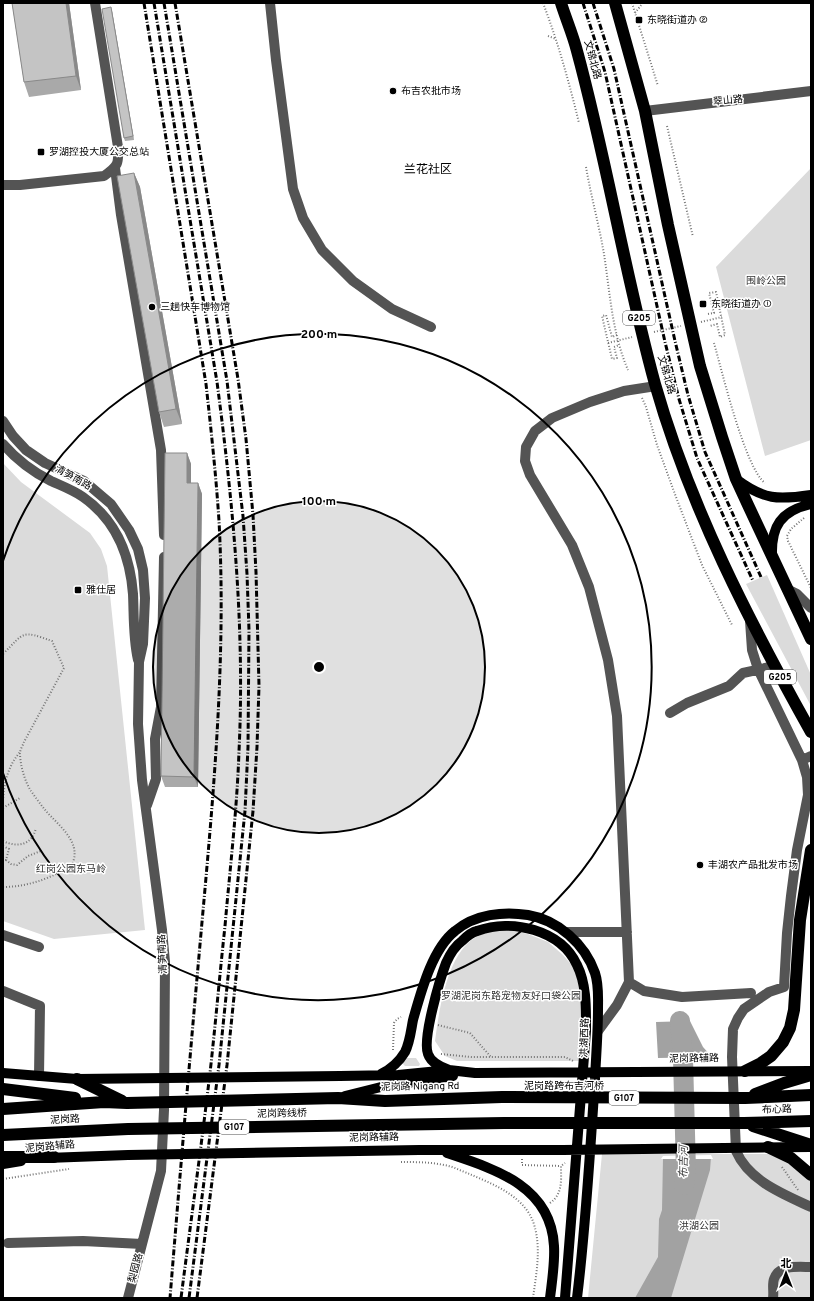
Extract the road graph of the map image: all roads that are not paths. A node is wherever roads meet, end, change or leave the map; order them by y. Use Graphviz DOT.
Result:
graph roads {
  1 [pos="95,3"];
  2 [pos="270,3"];
  3 [pos="561,3"];
  4 [pos="615,3"];
  5 [pos="811,91"];
  6 [pos="645,111"];
  7 [pos="115,168"];
  8 [pos="3,185"];
  9 [pos="431,327"];
  10 [pos="656,386"];
  11 [pos="3,421"];
  12 [pos="3,444"];
  13 [pos="736,479"];
  14 [pos="811,495"];
  15 [pos="811,504"];
  16 [pos="772,558"];
  17 [pos="787,589"];
  18 [pos="811,608"];
  19 [pos="750,621"];
  20 [pos="811,639"];
  21 [pos="139,662"];
  22 [pos="774,666"];
  23 [pos="758,669"];
  24 [pos="670,713"];
  25 [pos="811,732"];
  26 [pos="806,758"];
  27 [pos="146,807"];
  28 [pos="811,850"];
  29 [pos="566,932"];
  30 [pos="627,932"];
  31 [pos="3,935"];
  32 [pos="39,947"];
  33 [pos="629,982"];
  34 [pos="3,991"];
  35 [pos="751,993"];
  36 [pos="598,1031"];
  37 [pos="449,1070"];
  38 [pos="745,1071"];
  39 [pos="811,1071"];
  40 [pos="3,1073"];
  41 [pos="475,1073"];
  42 [pos="378,1075"];
  43 [pos="811,1075"];
  44 [pos="39,1076"];
  45 [pos="77,1079"];
  46 [pos="3,1089"];
  47 [pos="811,1095"];
  48 [pos="338,1098"];
  49 [pos="502,1098"];
  50 [pos="745,1098"];
  51 [pos="104,1102"];
  52 [pos="127,1103"];
  53 [pos="3,1109"];
  54 [pos="811,1121"];
  55 [pos="744,1123"];
  56 [pos="128,1129"];
  57 [pos="3,1135"];
  58 [pos="811,1146"];
  59 [pos="768,1147"];
  60 [pos="419,1150"];
  61 [pos="3,1157"];
  62 [pos="54,1157"];
  63 [pos="3,1164"];
  64 [pos="811,1175"];
  65 [pos="811,1207"];
  66 [pos="8,1243"];
  67 [pos="142,1244"];
  68 [pos="811,1267"];
  69 [pos="128,1298"];
  70 [pos="134,1298"];
  71 [pos="550,1298"];
  72 [pos="565,1298"];
  73 [pos="578,1298"];
  74 [pos="773,1298"];
  1 -- 7 [label="street"];
  2 -- 9 [label="street"];
  3 -- 10 [label="highway, 文锦北路 / G205"];
  4 -- 6 [label="highway"];
  5 -- 6 [label="street, 翠山路"];
  6 -- 13 [label="highway"];
  7 -- 8 [label="street"];
  7 -- 27 [label="street"];
  10 -- 19 [label="highway, 文锦北路 / G205"];
  10 -- 30 [label="street"];
  11 -- 21 [label="street, 清笋南路"];
  12 -- 21 [label="street, 清笋南路"];
  13 -- 14 [label="main road"];
  13 -- 16 [label="highway"];
  15 -- 16 [label="main road"];
  16 -- 17 [label="highway"];
  17 -- 18 [label="street"];
  17 -- 20 [label="highway"];
  19 -- 22 [label="highway, 文锦北路 / G205"];
  19 -- 23 [label="street"];
  21 -- 27 [label="street, 清笋南路"];
  22 -- 23 [label="street"];
  22 -- 25 [label="highway, 文锦北路 / G205"];
  23 -- 24 [label="street"];
  23 -- 26 [label="street"];
  26 -- 65 [label="street"];
  27 -- 67 [label="street, 清笋南路"];
  28 -- 38 [label="highway"];
  29 -- 30 [label="street"];
  29 -- 36 [label="main road, 洪湖西路"];
  29 -- 42 [label="main road, 洪湖西路"];
  30 -- 33 [label="street"];
  31 -- 32 [label="street"];
  33 -- 35 [label="street"];
  33 -- 36 [label="street"];
  34 -- 44 [label="street"];
  36 -- 73 [label="main road, 洪湖西路"];
  37 -- 41 [label="main road, 泥岗路辅路"];
  37 -- 42 [label="main road, 泥岗路辅路"];
  37 -- 72 [label="main road, 洪湖西路"];
  38 -- 39 [label="main road, 泥岗路辅路"];
  38 -- 41 [label="main road, 泥岗路辅路"];
  40 -- 44 [label="main road, 泥岗路辅路"];
  41 -- 48 [label="main road, 泥岗路辅路"];
  42 -- 45 [label="main road, 泥岗路辅路"];
  43 -- 50 [label="highway"];
  44 -- 45 [label="main road, 泥岗路辅路"];
  45 -- 52 [label="highway"];
  46 -- 51 [label="highway"];
  47 -- 50 [label="highway, 布心路 / G107"];
  48 -- 49 [label="highway, 泥岗路 Nigang Rd / G107"];
  48 -- 52 [label="highway, 泥岗跨线桥 / G107"];
  49 -- 50 [label="highway, 泥岗路跨布吉河桥 / G107"];
  51 -- 52 [label="highway, 泥岗路 / G107"];
  51 -- 53 [label="highway, 泥岗路 / G107"];
  54 -- 55 [label="highway, 布心路 / G107"];
  55 -- 56 [label="highway, 泥岗跨线桥 / G107"];
  55 -- 58 [label="highway"];
  56 -- 57 [label="highway, 泥岗路 / G107"];
  58 -- 59 [label="main road, 泥岗路辅路"];
  59 -- 60 [label="main road, 泥岗路辅路"];
  59 -- 64 [label="highway"];
  60 -- 62 [label="main road, 泥岗路辅路"];
  60 -- 71 [label="main road"];
  61 -- 62 [label="highway"];
  62 -- 63 [label="main road, 泥岗路辅路"];
  66 -- 67 [label="street"];
  67 -- 69 [label="street, 梨园路"];
  67 -- 70 [label="street, 梨园路"];
  68 -- 74 [label="street"];
}
